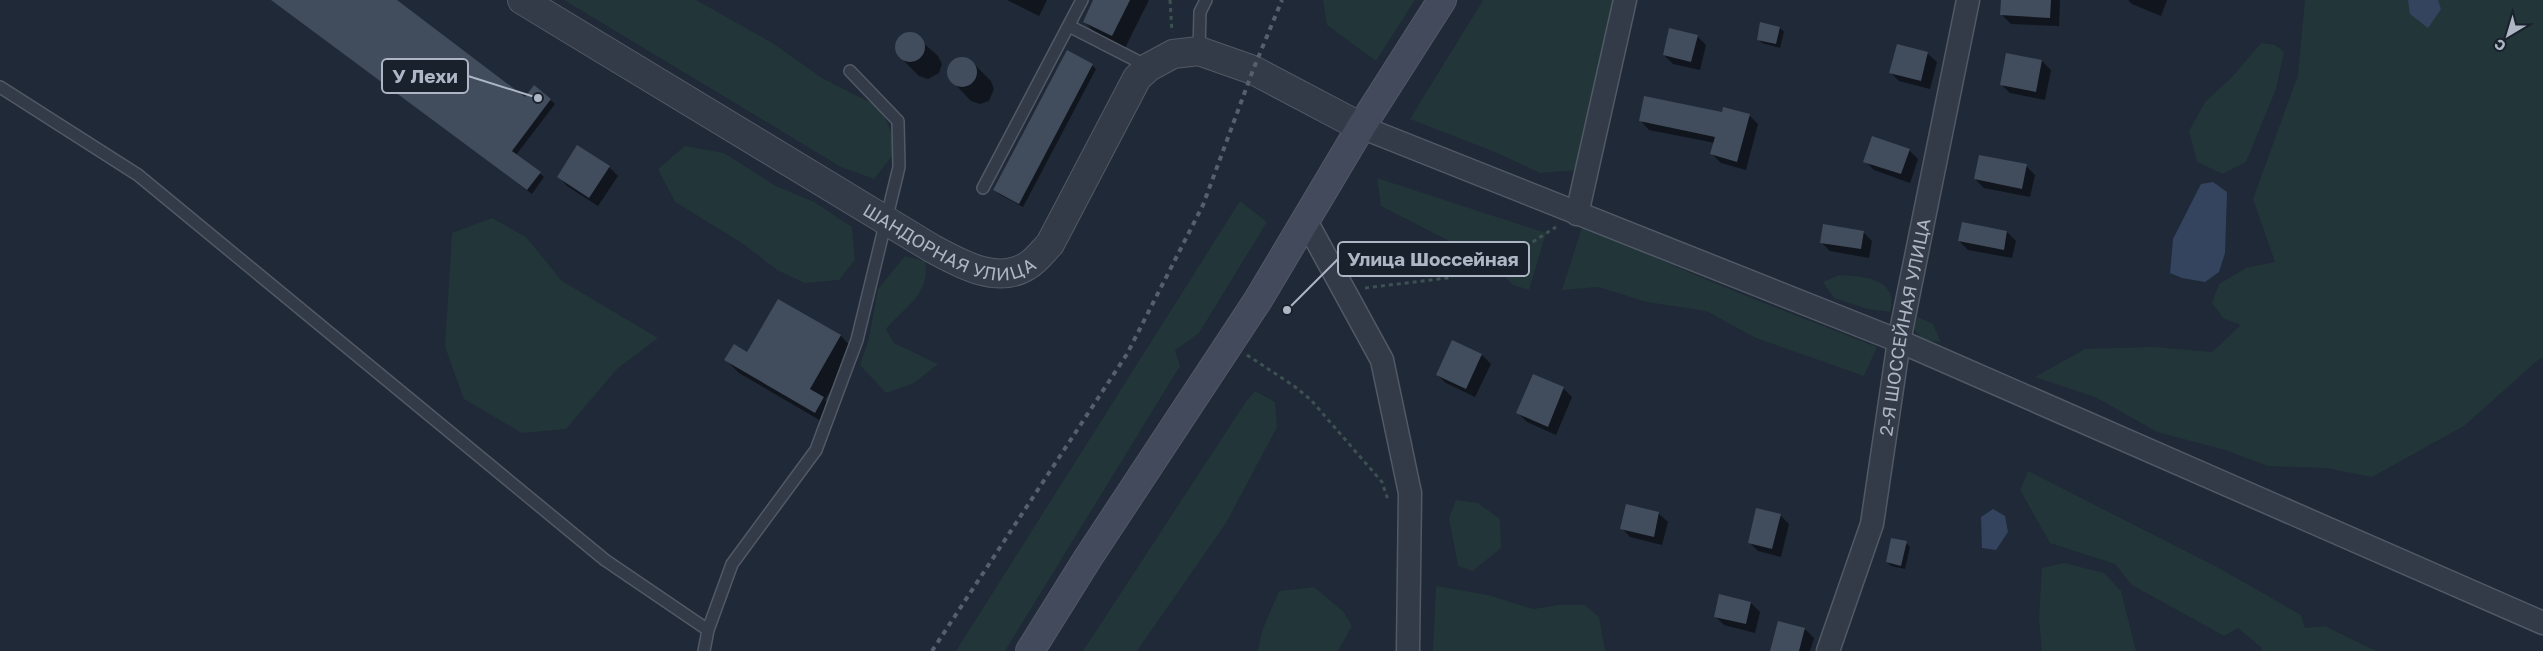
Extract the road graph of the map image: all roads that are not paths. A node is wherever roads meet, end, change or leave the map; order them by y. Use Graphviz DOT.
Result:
graph roads {
  1 [pos="522,0"];
  2 [pos="1082,0"];
  3 [pos="1206,0"];
  4 [pos="1442,0"];
  5 [pos="1626,0"];
  6 [pos="1968,0"];
  7 [pos="1069,26"];
  8 [pos="1186,53"];
  9 [pos="1149,67"];
  10 [pos="850,71"];
  11 [pos="0,87"];
  12 [pos="1361,127"];
  13 [pos="983,188"];
  14 [pos="1577,214"];
  15 [pos="1306,221"];
  16 [pos="885,222"];
  17 [pos="1899,341"];
  18 [pos="2543,623"];
  19 [pos="708,630"];
  20 [pos="704,651"];
  21 [pos="1030,651"];
  22 [pos="1408,651"];
  23 [pos="1828,651"];
  1 -- 16 [label="street, ШАНДОРНАЯ УЛИЦА"];
  2 -- 7 [label="lane"];
  3 -- 8 [label="lane"];
  4 -- 12 [label="main road"];
  5 -- 14 [label="street"];
  6 -- 17 [label="street, 2-Я ШОССЕЙНАЯ УЛИЦА"];
  7 -- 9 [label="lane"];
  7 -- 13 [label="lane"];
  8 -- 9 [label="street, ШАНДОРНАЯ УЛИЦА"];
  8 -- 12 [label="street"];
  9 -- 16 [label="street, ШАНДОРНАЯ УЛИЦА"];
  10 -- 16 [label="lane"];
  11 -- 19 [label="lane"];
  12 -- 14 [label="street"];
  12 -- 15 [label="main road"];
  14 -- 17 [label="street"];
  15 -- 21 [label="main road"];
  15 -- 22 [label="street"];
  16 -- 19 [label="lane"];
  17 -- 18 [label="street"];
  17 -- 23 [label="street, 2-Я ШОССЕЙНАЯ УЛИЦА"];
  19 -- 20 [label="lane"];
}
